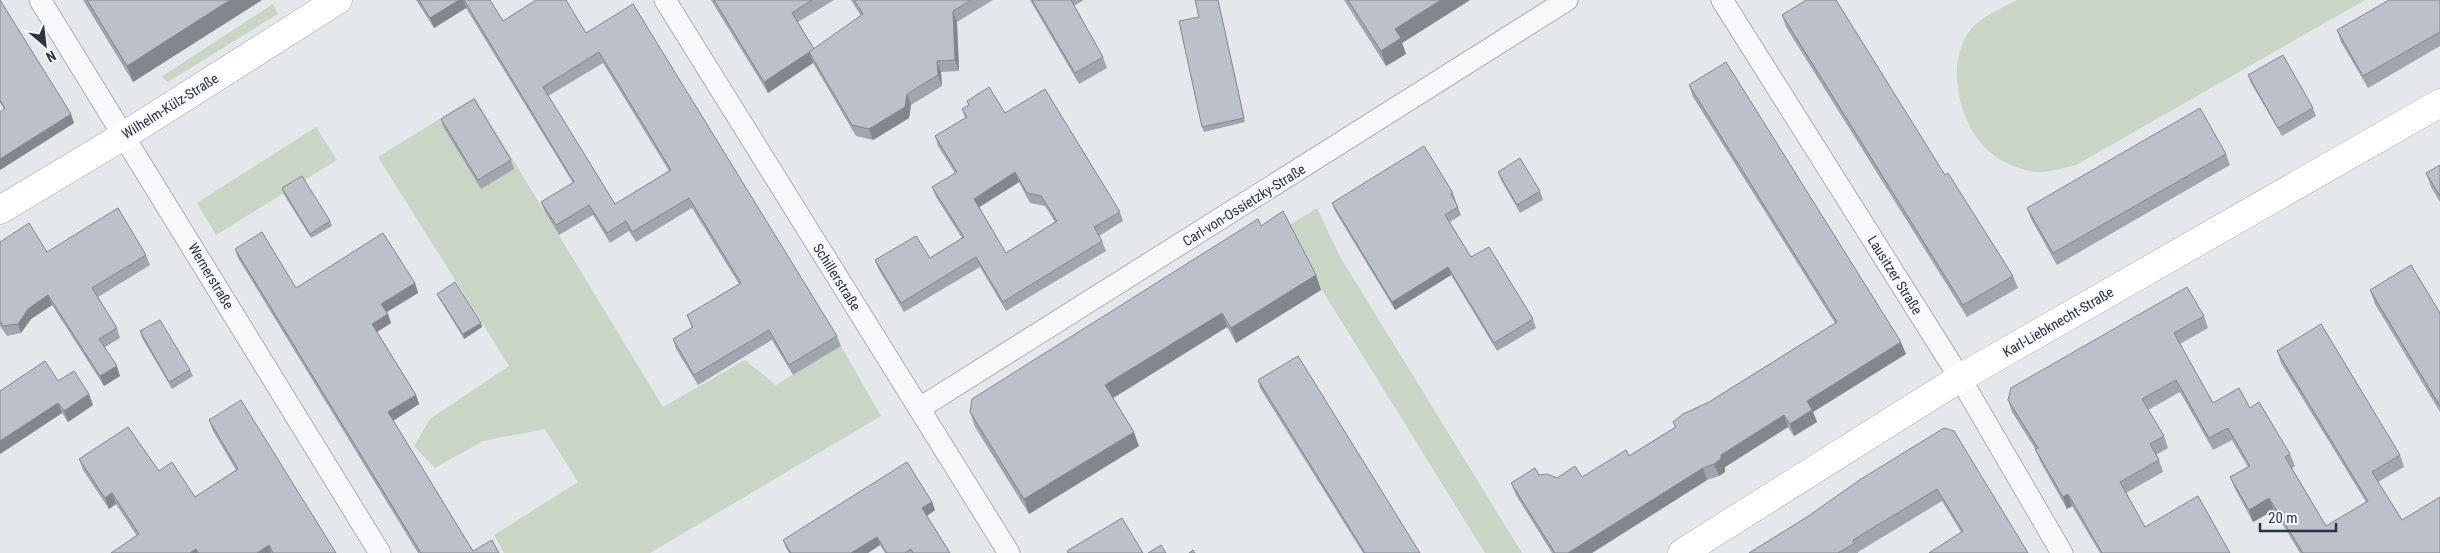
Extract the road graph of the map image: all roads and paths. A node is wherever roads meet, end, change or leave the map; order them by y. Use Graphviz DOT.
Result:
graph roads {
  1 [pos="40,0"];
  2 [pos="338,0"];
  3 [pos="665,0"];
  4 [pos="1567,0"];
  5 [pos="1722,0"];
  6 [pos="2440,102"];
  7 [pos="125,135"];
  8 [pos="0,210"];
  9 [pos="1960,378"];
  10 [pos="920,408"];
  11 [pos="380,553"];
  12 [pos="1009,553"];
  13 [pos="1682,553"];
  14 [pos="2062,553"];
  1 -- 7 [label="street, Wernerstraße"];
  2 -- 7 [label="main road, Wilhelm-Külz-Straße"];
  3 -- 10 [label="street, Schillerstraße"];
  4 -- 10 [label="street, Carl-von-Ossietzky-Straße"];
  5 -- 9 [label="street, Lausitzer Straße"];
  6 -- 9 [label="main road, Karl-Liebknecht-Straße"];
  7 -- 8 [label="main road, Wilhelm-Külz-Straße"];
  7 -- 11 [label="street, Wernerstraße"];
  9 -- 13 [label="main road, Karl-Liebknecht-Straße"];
  9 -- 14 [label="street, Lausitzer Straße"];
  10 -- 12 [label="street, Schillerstraße"];
}
